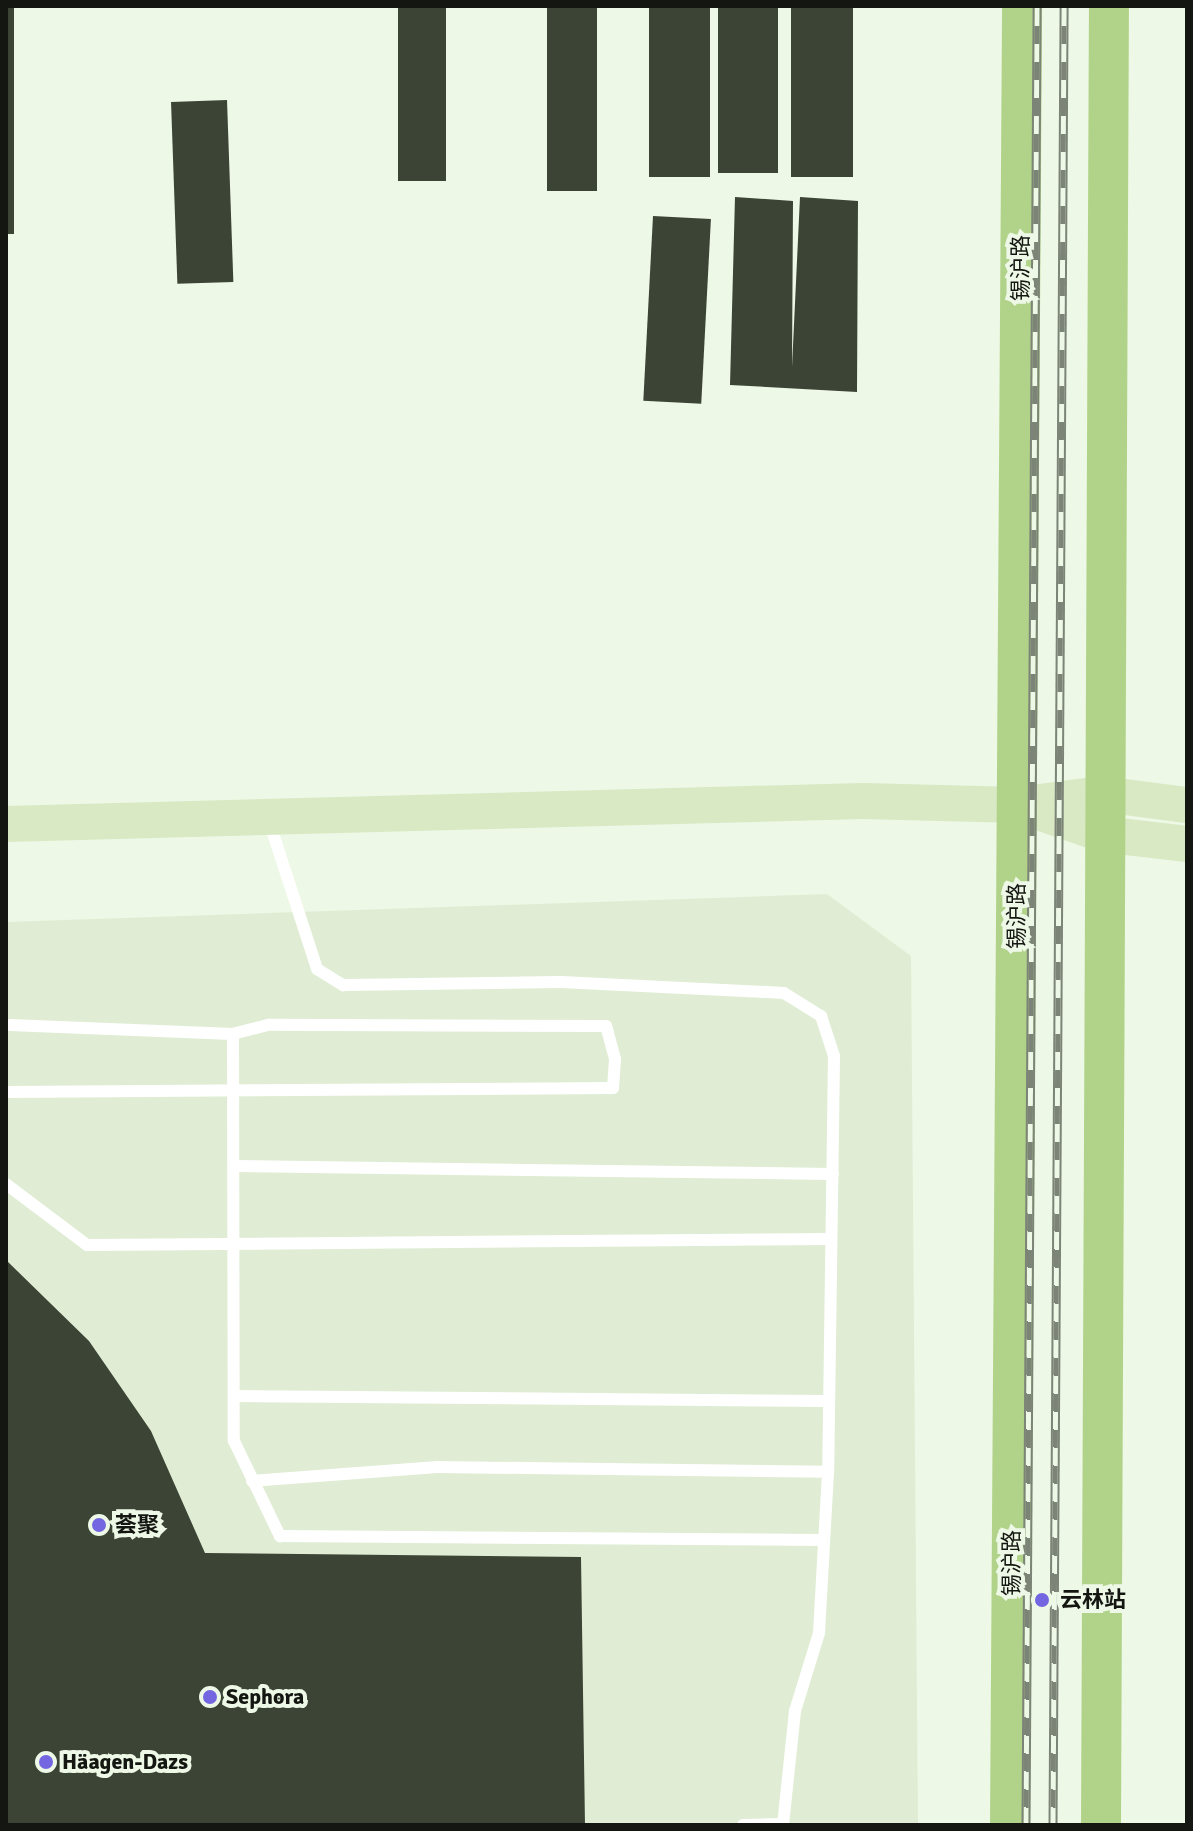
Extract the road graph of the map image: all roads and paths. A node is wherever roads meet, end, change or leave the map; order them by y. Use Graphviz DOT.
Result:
graph roads {
  1 [pos="1022,6"];
  2 [pos="1109,6"];
  3 [pos="1102,794"];
  4 [pos="1018,805"];
  5 [pos="1187,805"];
  6 [pos="269,821"];
  7 [pos="6,824"];
  8 [pos="1101,834"];
  9 [pos="1187,844"];
  10 [pos="10,1025"];
  11 [pos="233,1034"];
  12 [pos="234,1090"];
  13 [pos="6,1092"];
  14 [pos="236,1166"];
  15 [pos="833,1174"];
  16 [pos="6,1184"];
  17 [pos="831,1239"];
  18 [pos="236,1244"];
  19 [pos="235,1396"];
  20 [pos="828,1401"];
  21 [pos="828,1472"];
  22 [pos="252,1481"];
  23 [pos="823,1540"];
  24 [pos="783,1824"];
  25 [pos="743,1825"];
  26 [pos="1010,1825"];
  27 [pos="1101,1825"];
  1 -- 4 [label="main road, 锡沪路"];
  2 -- 3 [label="main road"];
  3 -- 4 [label="street"];
  3 -- 5 [label="street"];
  3 -- 8 [label="main road"];
  4 -- 6 [label="street"];
  4 -- 8 [label="street"];
  4 -- 26 [label="main road, 锡沪路"];
  6 -- 7 [label="street"];
  6 -- 15 [label="lane"];
  8 -- 9 [label="street"];
  8 -- 27 [label="main road"];
  10 -- 11 [label="lane"];
  11 -- 12 [label="lane"];
  11 -- 12 [label="lane"];
  12 -- 13 [label="lane"];
  12 -- 14 [label="lane"];
  14 -- 15 [label="lane"];
  14 -- 18 [label="lane"];
  15 -- 17 [label="lane"];
  16 -- 18 [label="lane"];
  17 -- 18 [label="lane"];
  17 -- 20 [label="lane"];
  18 -- 19 [label="lane"];
  19 -- 20 [label="lane"];
  19 -- 22 [label="lane"];
  20 -- 21 [label="lane"];
  21 -- 22 [label="lane"];
  21 -- 23 [label="lane"];
  22 -- 23 [label="lane"];
  23 -- 24 [label="lane"];
  24 -- 25 [label="lane"];
}
